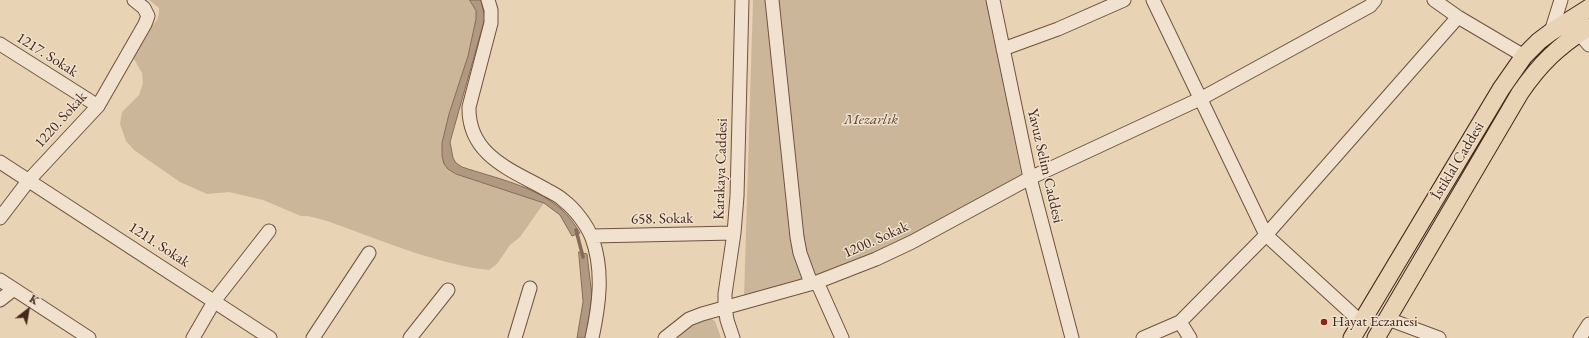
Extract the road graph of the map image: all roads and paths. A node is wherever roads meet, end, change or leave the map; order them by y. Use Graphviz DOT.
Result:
graph roads {
  1 [pos="134,0"];
  2 [pos="488,0"];
  3 [pos="742,0"];
  4 [pos="772,0"];
  5 [pos="994,0"];
  6 [pos="1124,0"];
  7 [pos="1153,0"];
  8 [pos="1375,0"];
  9 [pos="1434,0"];
  10 [pos="1561,0"];
  11 [pos="1589,8"];
  12 [pos="1458,17"];
  13 [pos="1551,32"];
  14 [pos="1586,35"];
  15 [pos="0,44"];
  16 [pos="1003,49"];
  17 [pos="1524,56"];
  18 [pos="1202,98"];
  19 [pos="98,106"];
  20 [pos="0,162"];
  21 [pos="1030,178"];
  22 [pos="29,180"];
  23 [pos="0,218"];
  24 [pos="269,231"];
  25 [pos="734,233"];
  26 [pos="1266,235"];
  27 [pos="592,236"];
  28 [pos="369,253"];
  29 [pos="0,280"];
  30 [pos="814,282"];
  31 [pos="530,288"];
  32 [pos="14,289"];
  33 [pos="448,290"];
  34 [pos="0,300"];
  35 [pos="214,300"];
  36 [pos="725,307"];
  37 [pos="1388,319"];
  38 [pos="1180,322"];
  39 [pos="1361,322"];
  40 [pos="1589,324"];
  41 [pos="89,338"];
  42 [pos="193,338"];
  43 [pos="270,338"];
  44 [pos="313,338"];
  45 [pos="410,338"];
  46 [pos="515,338"];
  47 [pos="592,338"];
  48 [pos="665,338"];
  49 [pos="733,338"];
  50 [pos="842,338"];
  51 [pos="1072,338"];
  52 [pos="1142,338"];
  53 [pos="1190,338"];
  54 [pos="1352,338"];
  55 [pos="1376,338"];
  56 [pos="1439,338"];
  57 [pos="1580,338"];
  1 -- 19 [label="street, 1220. Sokak"];
  2 -- 27 [label="street"];
  3 -- 25 [label="street, Karakaya Caddesi"];
  4 -- 30 [label="street"];
  5 -- 16 [label="street, Yavuz Selim Caddesi"];
  6 -- 16 [label="street"];
  7 -- 18 [label="street"];
  8 -- 18 [label="street, 1200. Sokak"];
  9 -- 12 [label="street"];
  10 -- 13 [label="street"];
  11 -- 13 [label="main road, İstiklal Caddesi"];
  12 -- 17 [label="street"];
  12 -- 26 [label="street"];
  13 -- 17 [label="main road, İstiklal Caddesi"];
  14 -- 37 [label="main road, İstiklal Caddesi"];
  15 -- 19 [label="street, 1217. Sokak"];
  16 -- 21 [label="street, Yavuz Selim Caddesi"];
  17 -- 39 [label="main road, İstiklal Caddesi"];
  18 -- 21 [label="street, 1200. Sokak"];
  18 -- 26 [label="street"];
  19 -- 22 [label="street, 1220. Sokak"];
  20 -- 22 [label="street, 1211. Sokak"];
  21 -- 30 [label="street, 1200. Sokak"];
  21 -- 51 [label="street, Yavuz Selim Caddesi"];
  22 -- 23 [label="street, 1220. Sokak"];
  22 -- 35 [label="street, 1211. Sokak"];
  24 -- 35 [label="street"];
  25 -- 27 [label="street, 658. Sokak"];
  25 -- 36 [label="street, Karakaya Caddesi"];
  26 -- 38 [label="street"];
  26 -- 39 [label="street"];
  27 -- 47 [label="street"];
  28 -- 44 [label="street"];
  29 -- 32 [label="street"];
  30 -- 36 [label="street, 1200. Sokak"];
  30 -- 50 [label="street"];
  31 -- 46 [label="street"];
  32 -- 34 [label="street"];
  32 -- 41 [label="street"];
  33 -- 45 [label="street"];
  35 -- 42 [label="street"];
  35 -- 43 [label="street, 1211. Sokak"];
  36 -- 48 [label="street, 1200. Sokak"];
  36 -- 49 [label="street, Karakaya Caddesi"];
  37 -- 55 [label="main road, İstiklal Caddesi"];
  37 -- 56 [label="street"];
  38 -- 52 [label="street"];
  38 -- 53 [label="street"];
  39 -- 54 [label="main road, İstiklal Caddesi"];
  40 -- 57 [label="street"];
}
